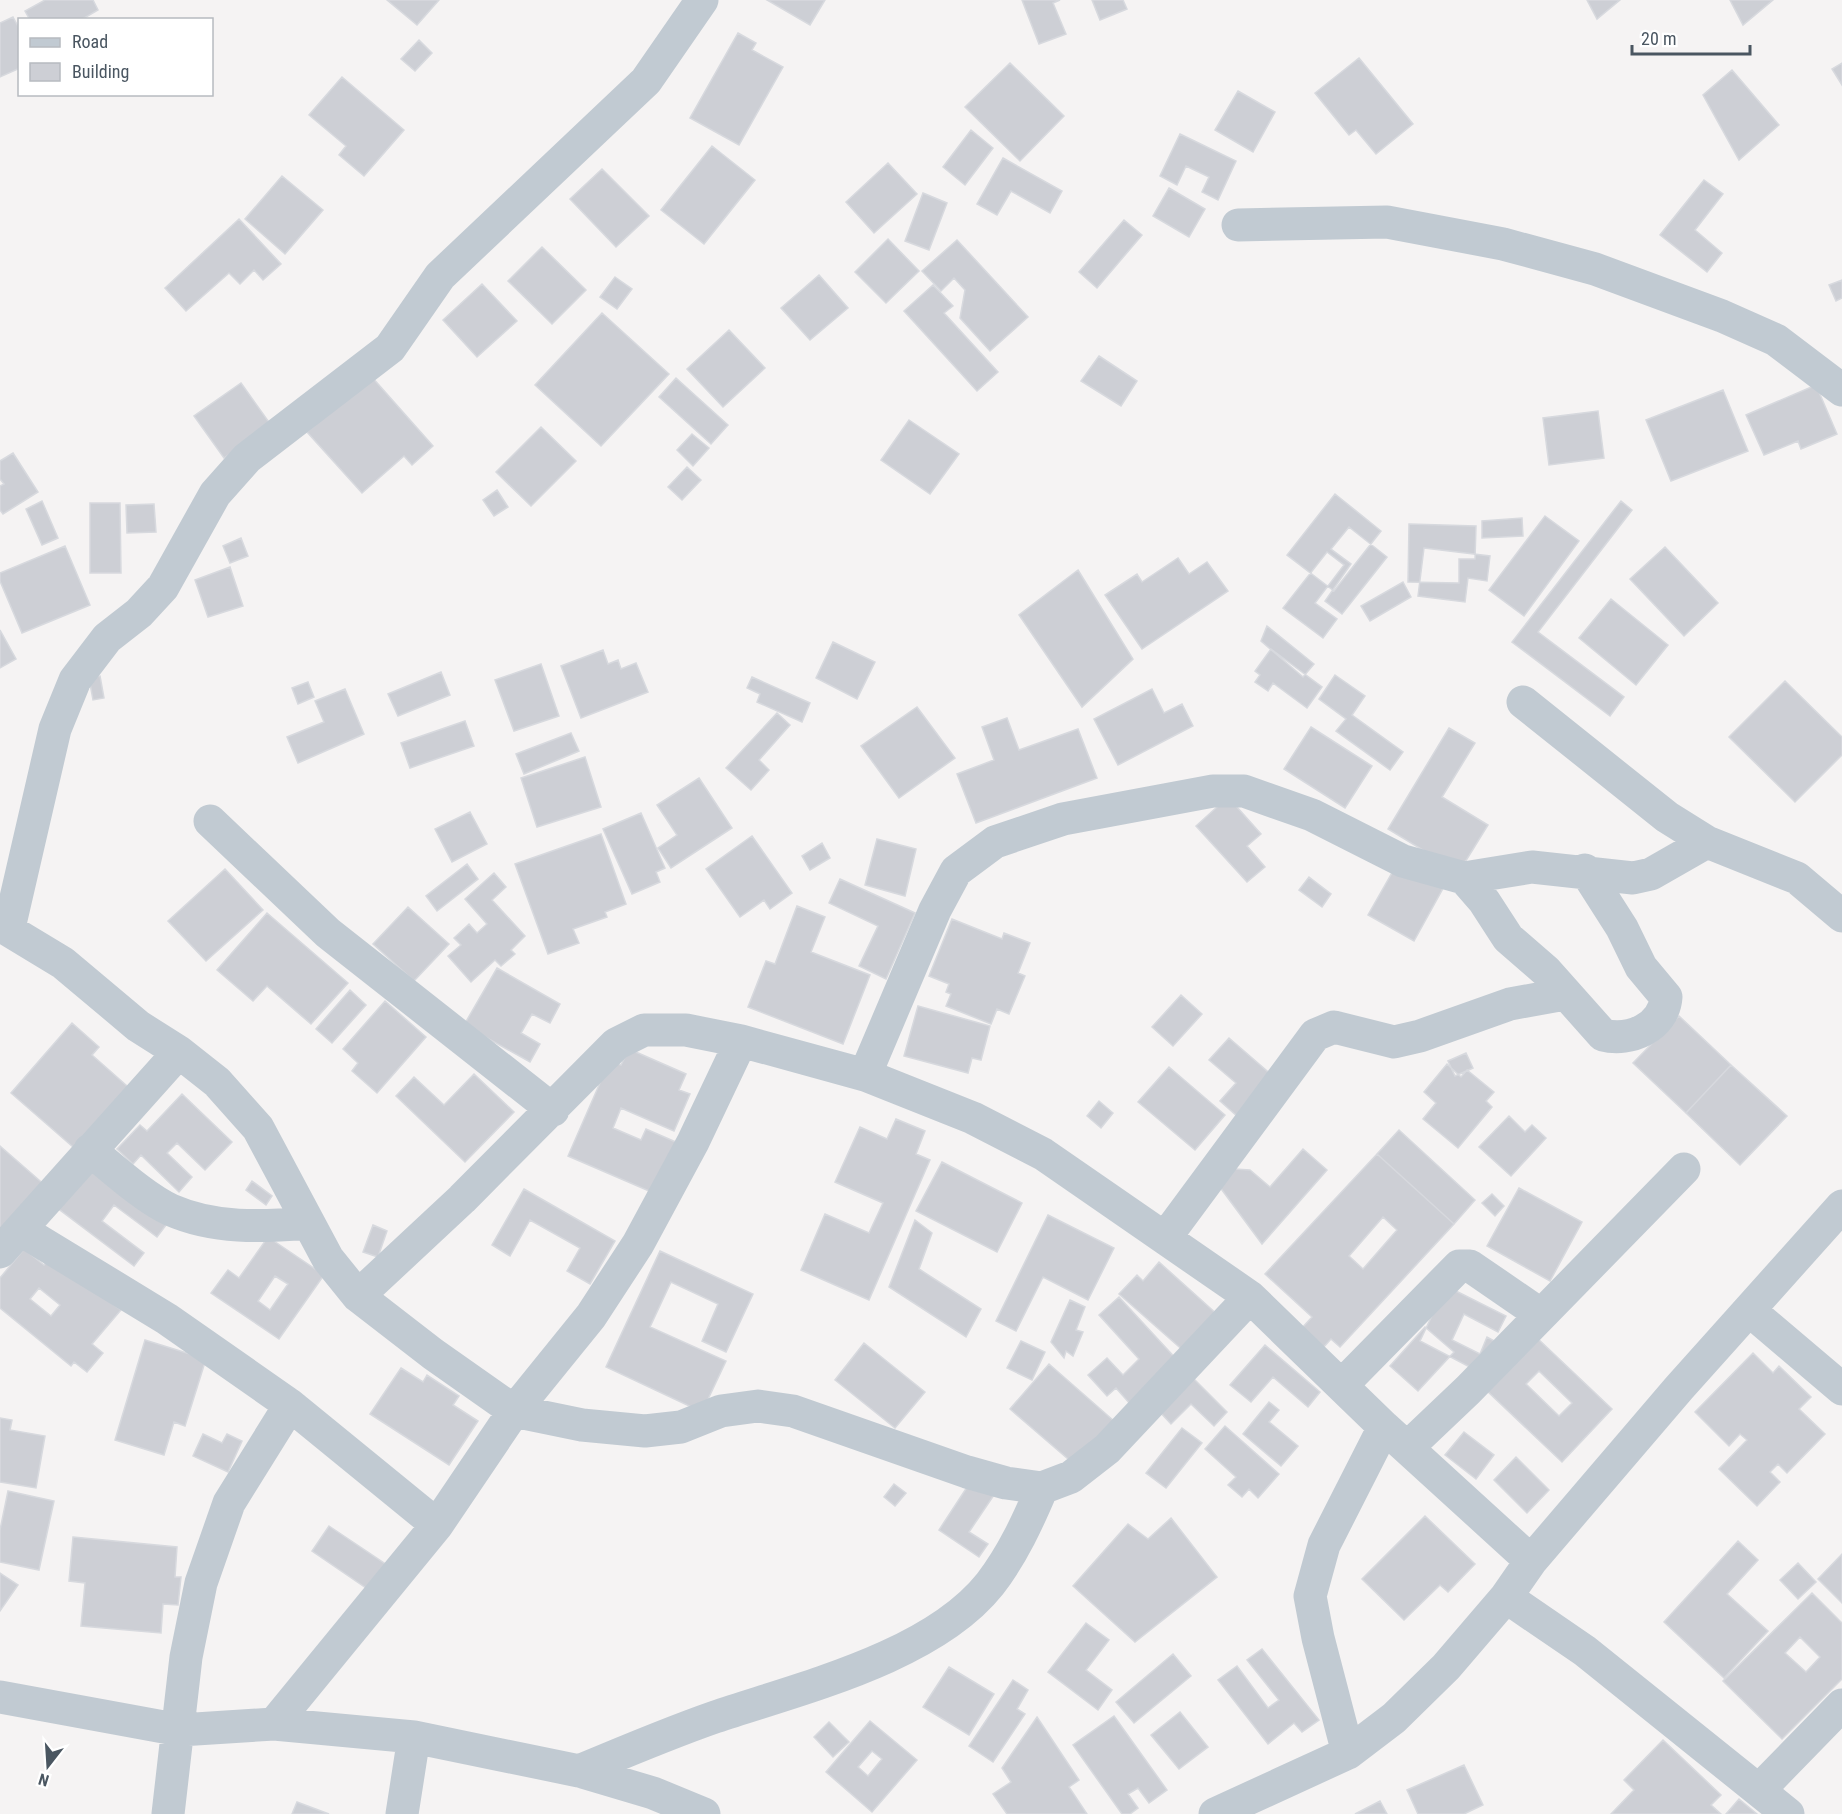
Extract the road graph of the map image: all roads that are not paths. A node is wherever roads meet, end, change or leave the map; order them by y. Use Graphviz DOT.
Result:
graph roads {
  1 [pos="702,0"];
  2 [pos="1238,225"];
  3 [pos="1842,390"];
  4 [pos="1523,702"];
  5 [pos="210,821"];
  6 [pos="1707,842"];
  7 [pos="1585,870"];
  8 [pos="1464,878"];
  9 [pos="5,909"];
  10 [pos="1842,916"];
  11 [pos="1565,994"];
  12 [pos="741,1041"];
  13 [pos="179,1052"];
  14 [pos="865,1075"];
  15 [pos="553,1110"];
  16 [pos="90,1150"];
  17 [pos="1684,1169"];
  18 [pos="1842,1206"];
  19 [pos="307,1223"];
  20 [pos="1165,1238"];
  21 [pos="10,1241"];
  22 [pos="358,1296"];
  23 [pos="1250,1297"];
  24 [pos="1749,1310"];
  25 [pos="1540,1314"];
  26 [pos="1342,1385"];
  27 [pos="1842,1389"];
  28 [pos="290,1405"];
  29 [pos="514,1411"];
  30 [pos="1396,1437"];
  31 [pos="1042,1488"];
  32 [pos="437,1525"];
  33 [pos="1531,1561"];
  34 [pos="1506,1597"];
  35 [pos="0,1697"];
  36 [pos="1842,1705"];
  37 [pos="274,1724"];
  38 [pos="180,1730"];
  39 [pos="414,1737"];
  40 [pos="1348,1753"];
  41 [pos="579,1771"];
  42 [pos="1759,1790"];
  43 [pos="168,1814"];
  44 [pos="402,1814"];
  45 [pos="704,1814"];
  46 [pos="1215,1814"];
  47 [pos="1788,1814"];
  1 -- 9 [label="street"];
  2 -- 3 [label="street"];
  4 -- 6 [label="street"];
  5 -- 15 [label="street"];
  6 -- 7 [label="street"];
  6 -- 10 [label="street"];
  7 -- 8 [label="street"];
  7 -- 11 [label="street"];
  8 -- 11 [label="street"];
  8 -- 14 [label="street"];
  9 -- 13 [label="street"];
  11 -- 20 [label="street"];
  12 -- 14 [label="street"];
  12 -- 15 [label="street"];
  12 -- 29 [label="street"];
  13 -- 16 [label="street"];
  13 -- 19 [label="street"];
  14 -- 20 [label="street"];
  15 -- 22 [label="street"];
  16 -- 19 [label="street"];
  16 -- 21 [label="street"];
  17 -- 25 [label="street"];
  18 -- 24 [label="street"];
  19 -- 22 [label="street"];
  20 -- 23 [label="street"];
  21 -- 28 [label="street"];
  22 -- 29 [label="street"];
  23 -- 26 [label="street"];
  23 -- 31 [label="street"];
  24 -- 27 [label="street"];
  24 -- 33 [label="street"];
  25 -- 26 [label="street"];
  25 -- 30 [label="street"];
  26 -- 30 [label="street"];
  28 -- 32 [label="street"];
  28 -- 38 [label="street"];
  29 -- 31 [label="street"];
  29 -- 32 [label="street"];
  30 -- 33 [label="street"];
  30 -- 40 [label="street"];
  31 -- 41 [label="street"];
  32 -- 37 [label="street"];
  33 -- 34 [label="street"];
  34 -- 40 [label="street"];
  34 -- 42 [label="street"];
  35 -- 38 [label="street"];
  36 -- 42 [label="street"];
  37 -- 38 [label="street"];
  37 -- 39 [label="street"];
  38 -- 43 [label="street"];
  39 -- 41 [label="street"];
  39 -- 44 [label="street"];
  40 -- 46 [label="street"];
  41 -- 45 [label="street"];
  42 -- 47 [label="street"];
}
